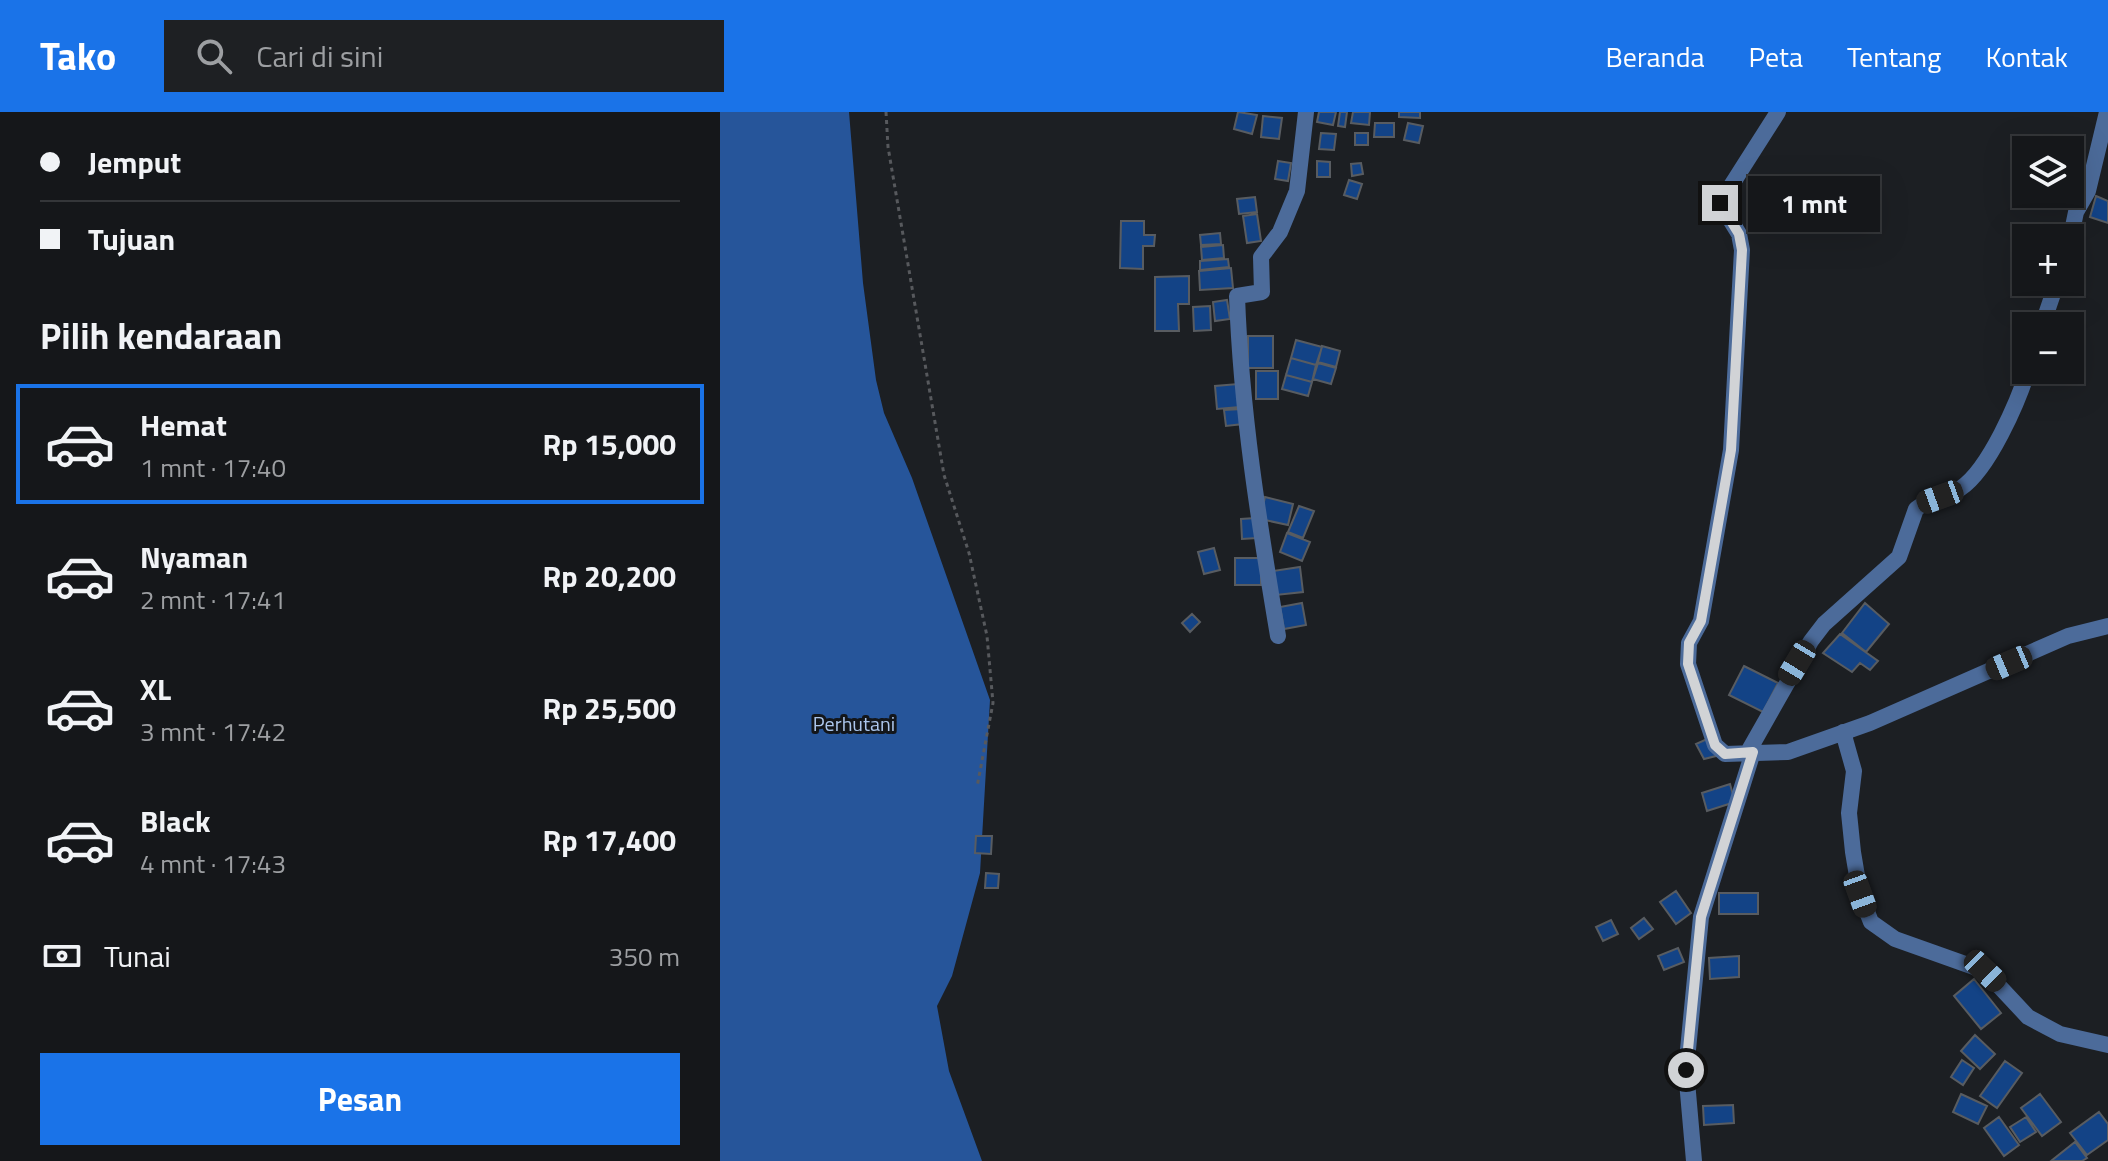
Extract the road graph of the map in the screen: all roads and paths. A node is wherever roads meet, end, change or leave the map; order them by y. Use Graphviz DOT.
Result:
graph roads {
  1 [pos="886,112"];
  2 [pos="1306,112"];
  3 [pos="1778,112"];
  4 [pos="2107,112"];
  5 [pos="2074,224"];
  6 [pos="2022,384"];
  7 [pos="2108,626"];
  8 [pos="1278,636"];
  9 [pos="1843,732"];
  10 [pos="1750,752"];
  11 [pos="977,787"];
  12 [pos="2108,1045"];
  13 [pos="1694,1161"];
  1 -- 11 [label="path"];
  2 -- 8 [label="street"];
  3 -- 10 [label="street"];
  4 -- 5 [label="street"];
  6 -- 10 [label="street"];
  7 -- 9 [label="street"];
  9 -- 10 [label="street"];
  9 -- 12 [label="street"];
  10 -- 13 [label="street"];
}
